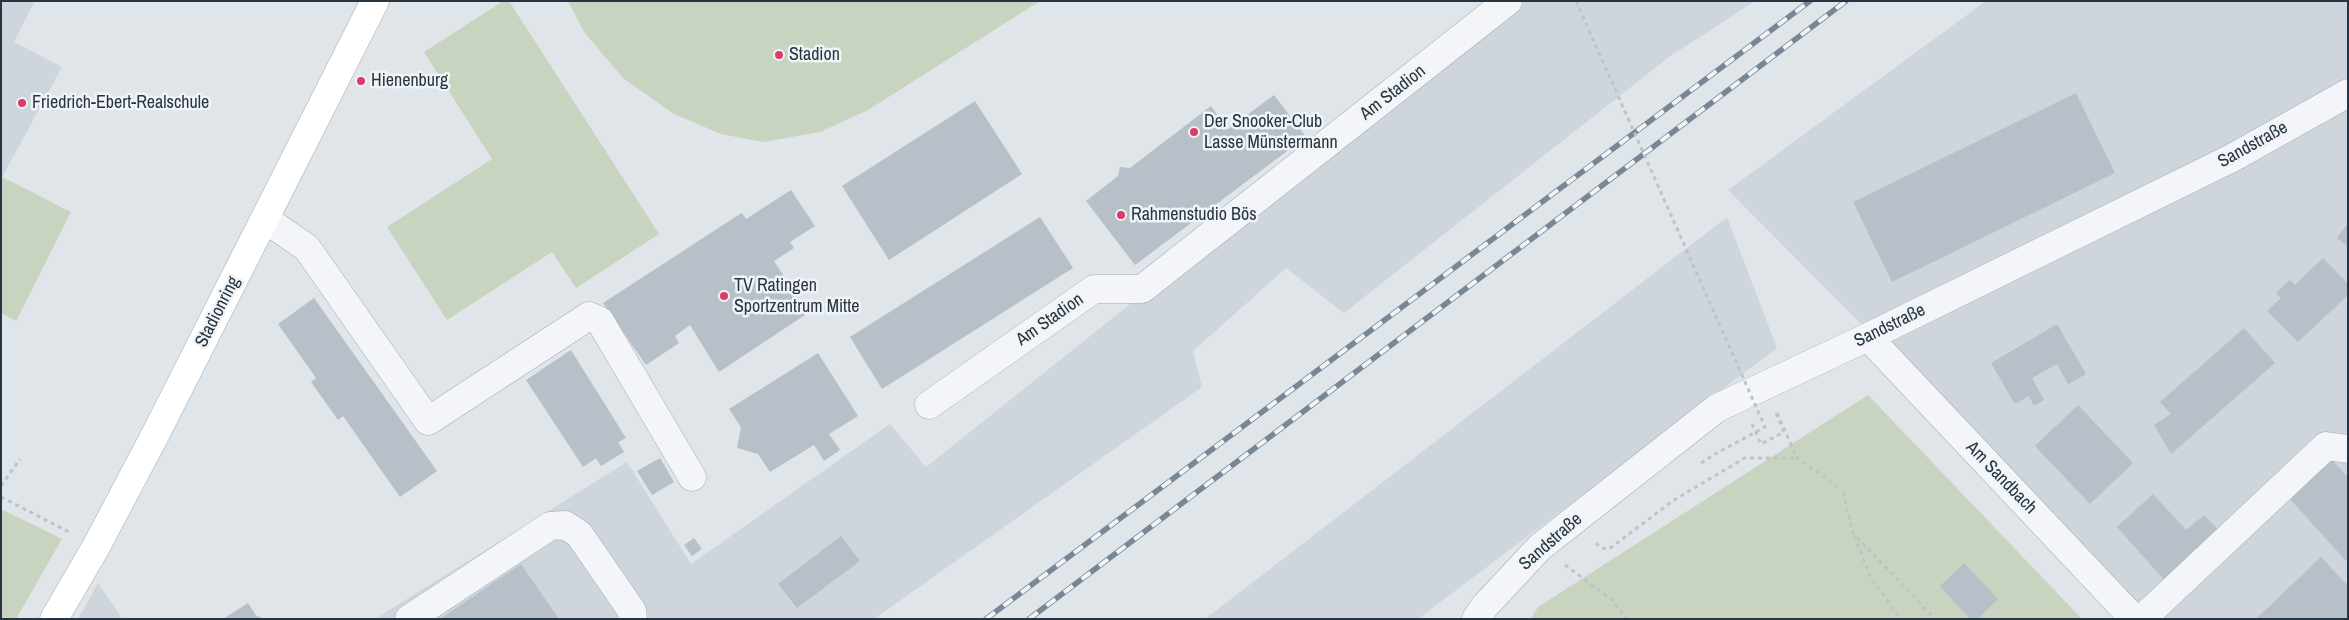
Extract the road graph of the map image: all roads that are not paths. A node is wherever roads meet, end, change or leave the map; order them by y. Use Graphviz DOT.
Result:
graph roads {
  1 [pos="375,1"];
  2 [pos="1508,1"];
  3 [pos="2348,93"];
  4 [pos="265,219"];
  5 [pos="1868,337"];
  6 [pos="929,405"];
  7 [pos="2348,449"];
  8 [pos="692,477"];
  9 [pos="54,619"];
  10 [pos="409,619"];
  11 [pos="633,619"];
  12 [pos="1476,619"];
  13 [pos="2134,619"];
  14 [pos="2142,619"];
  1 -- 4 [label="main road, Stadionring"];
  2 -- 6 [label="street, Am Stadion"];
  3 -- 5 [label="street, Sandstraße"];
  4 -- 8 [label="street"];
  4 -- 9 [label="main road, Stadionring"];
  5 -- 12 [label="street, Sandstraße"];
  5 -- 13 [label="street, Am Sandbach"];
  7 -- 14 [label="street"];
  10 -- 11 [label="street"];
}
